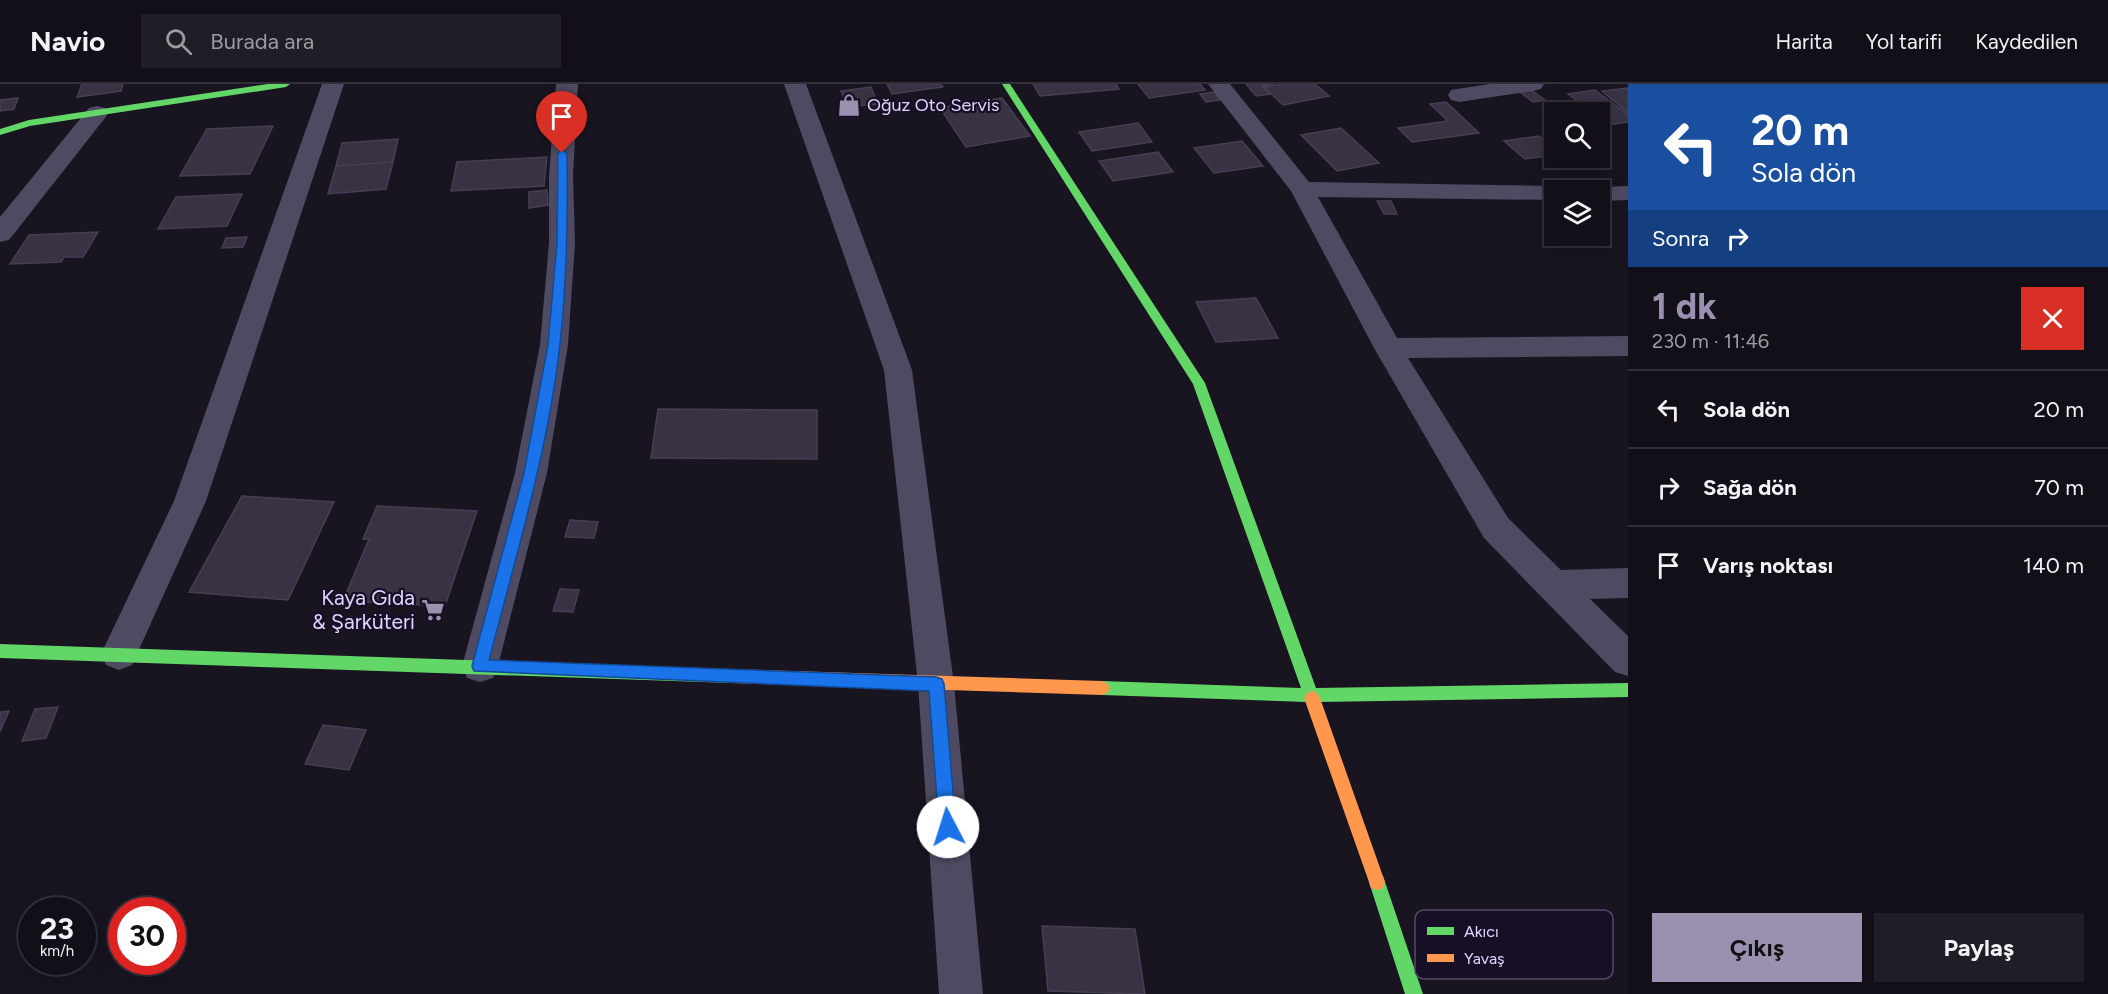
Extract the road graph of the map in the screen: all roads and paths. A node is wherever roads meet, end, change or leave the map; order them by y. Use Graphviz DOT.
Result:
graph roads {
  1 [pos="286,84"];
  2 [pos="333,84"];
  3 [pos="567,84"];
  4 [pos="795,84"];
  5 [pos="1006,84"];
  6 [pos="1219,84"];
  7 [pos="1533,84"];
  8 [pos="1459,95"];
  9 [pos="97,112"];
  10 [pos="0,132"];
  11 [pos="1302,189"];
  12 [pos="1628,193"];
  13 [pos="1544,194"];
  14 [pos="1610,194"];
  15 [pos="0,234"];
  16 [pos="1628,346"];
  17 [pos="1388,348"];
  18 [pos="1628,583"];
  19 [pos="1555,585"];
  20 [pos="0,651"];
  21 [pos="119,654"];
  22 [pos="1628,660"];
  23 [pos="480,666"];
  24 [pos="936,684"];
  25 [pos="1628,690"];
  26 [pos="1311,694"];
  27 [pos="961,994"];
  28 [pos="1414,994"];
  1 -- 9 [label="street"];
  2 -- 21 [label="street"];
  3 -- 23 [label="street"];
  4 -- 24 [label="street"];
  5 -- 26 [label="street"];
  6 -- 11 [label="street"];
  7 -- 8 [label="street"];
  9 -- 10 [label="street"];
  9 -- 15 [label="street"];
  11 -- 13 [label="street"];
  11 -- 17 [label="street"];
  12 -- 14 [label="street"];
  16 -- 17 [label="street"];
  17 -- 19 [label="street"];
  18 -- 19 [label="street"];
  19 -- 22 [label="street"];
  20 -- 21 [label="street"];
  21 -- 23 [label="street"];
  23 -- 24 [label="street"];
  24 -- 26 [label="street"];
  24 -- 27 [label="street"];
  25 -- 26 [label="street"];
  26 -- 28 [label="street"];
}
